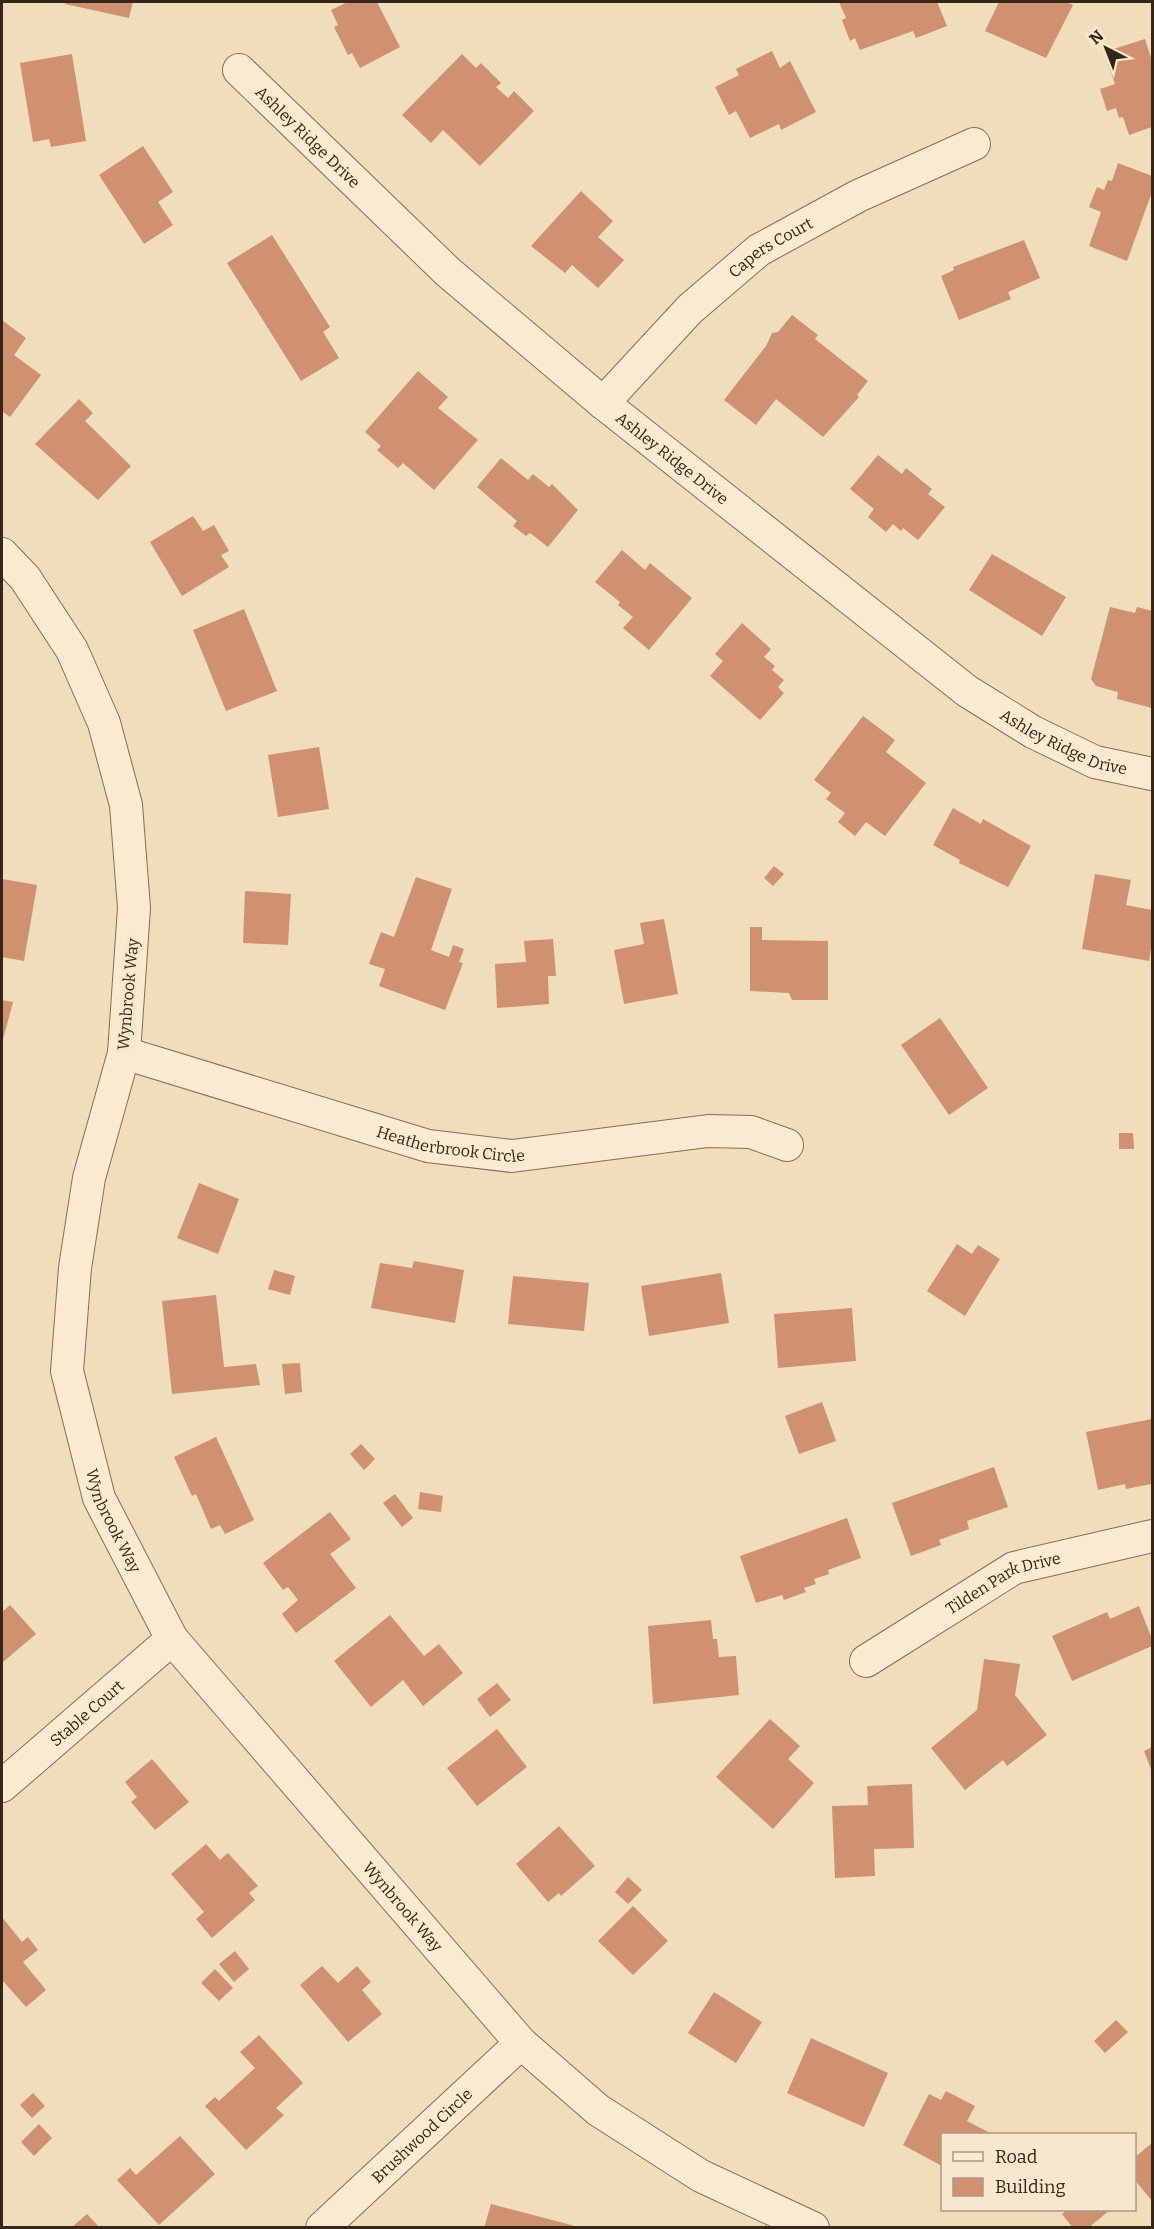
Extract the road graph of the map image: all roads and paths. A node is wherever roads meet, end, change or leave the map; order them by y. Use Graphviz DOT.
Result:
graph roads {
  1 [pos="239,70"];
  2 [pos="974,144"];
  3 [pos="603,403"];
  4 [pos="2,554"];
  5 [pos="1152,774"];
  6 [pos="124,1053"];
  7 [pos="787,1145"];
  8 [pos="1152,1536"];
  9 [pos="172,1639"];
  10 [pos="866,1660"];
  11 [pos="2,1786"];
  12 [pos="521,2043"];
  13 [pos="322,2228"];
  14 [pos="813,2228"];
  1 -- 3 [label="street, Ashley Ridge Drive"];
  2 -- 3 [label="street, Capers Court"];
  3 -- 5 [label="street, Ashley Ridge Drive"];
  4 -- 6 [label="street, Wynbrook Way"];
  6 -- 7 [label="street, Heatherbrook Circle"];
  6 -- 9 [label="street, Wynbrook Way"];
  8 -- 10 [label="street, Tilden Park Drive"];
  9 -- 11 [label="street, Stable Court"];
  9 -- 12 [label="street, Wynbrook Way"];
  12 -- 13 [label="street, Brushwood Circle"];
  12 -- 14 [label="street, Wynbrook Way"];
}
